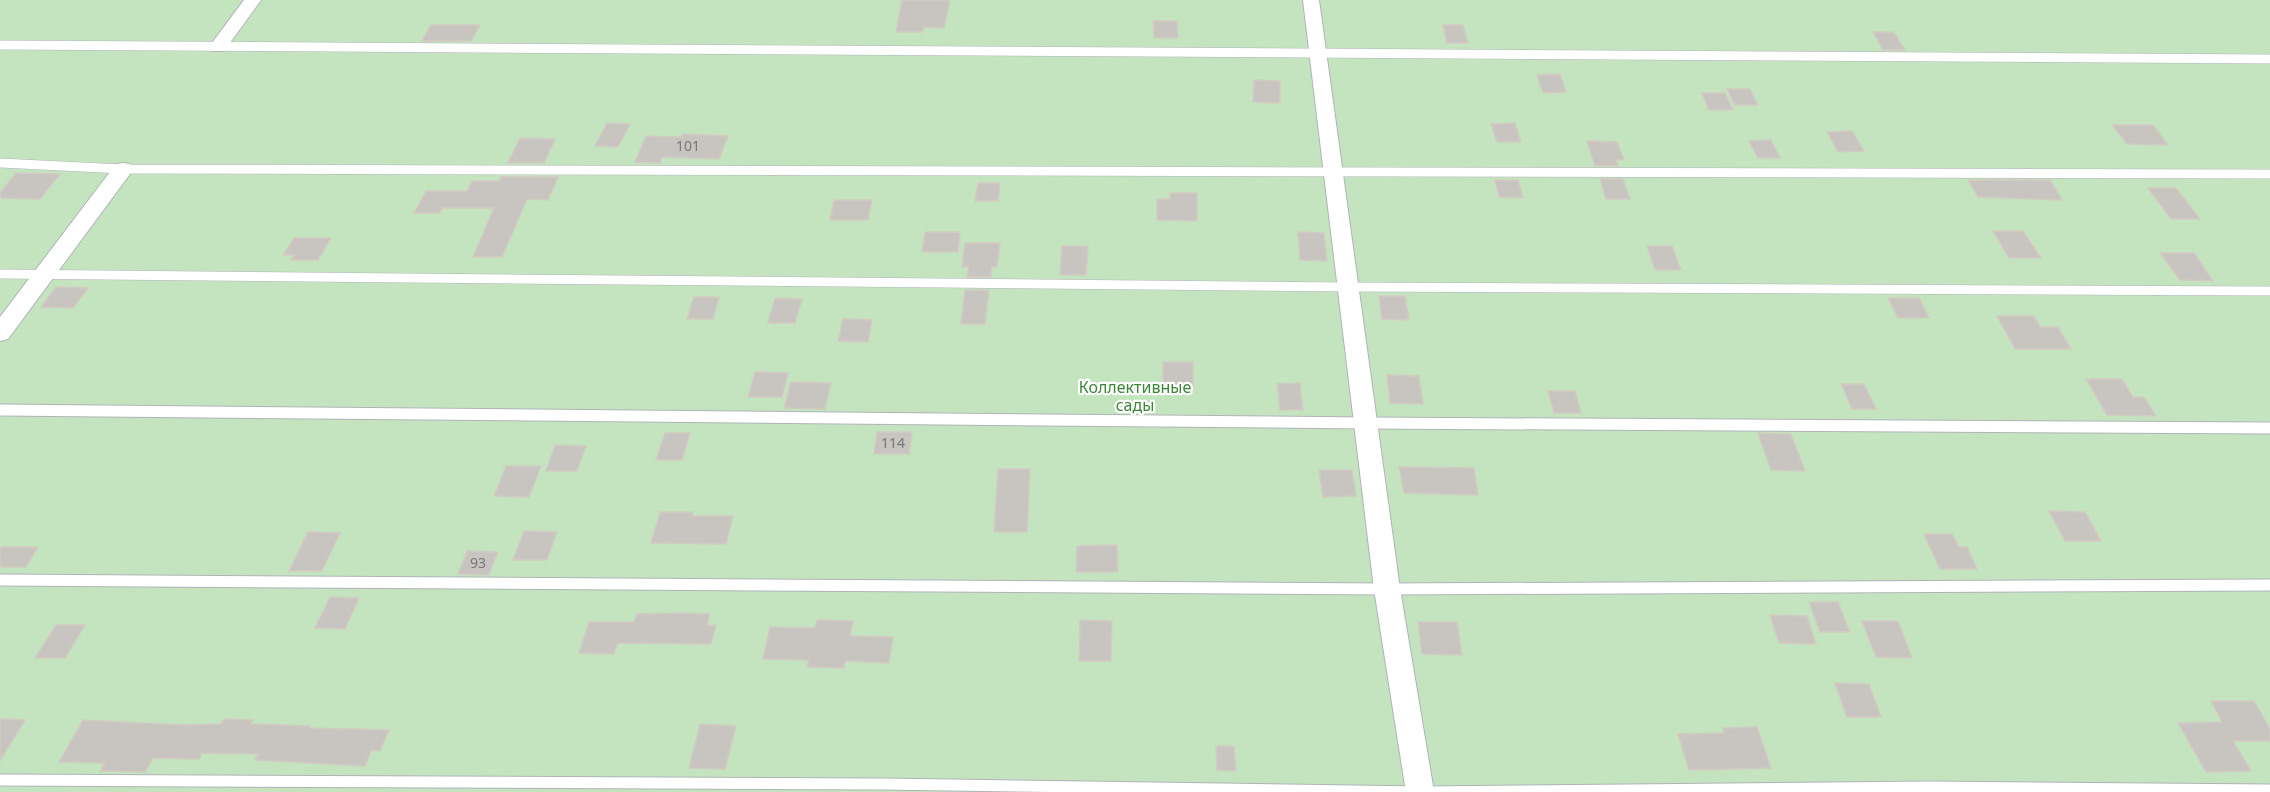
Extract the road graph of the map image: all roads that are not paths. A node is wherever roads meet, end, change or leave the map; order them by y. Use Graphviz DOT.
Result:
graph roads {
  1 [pos="253,0"];
  2 [pos="1311,0"];
  3 [pos="0,45"];
  4 [pos="218,47"];
  5 [pos="1318,52"];
  6 [pos="2270,59"];
  7 [pos="0,164"];
  8 [pos="123,169"];
  9 [pos="1334,170"];
  10 [pos="2270,174"];
  11 [pos="0,274"];
  12 [pos="43,276"];
  13 [pos="1348,287"];
  14 [pos="2270,291"];
  15 [pos="0,333"];
  16 [pos="0,410"];
  17 [pos="1366,423"];
  18 [pos="2270,428"];
  19 [pos="0,580"];
  20 [pos="2270,585"];
  21 [pos="1387,589"];
  22 [pos="0,780"];
  23 [pos="2270,790"];
  24 [pos="1420,792"];
  1 -- 4 [label="street"];
  2 -- 5 [label="street"];
  3 -- 4 [label="lane"];
  4 -- 5 [label="lane"];
  5 -- 6 [label="lane"];
  5 -- 9 [label="street"];
  7 -- 8 [label="lane"];
  8 -- 9 [label="lane"];
  8 -- 12 [label="street"];
  9 -- 10 [label="lane"];
  9 -- 13 [label="street"];
  11 -- 12 [label="lane"];
  12 -- 13 [label="lane"];
  12 -- 15 [label="street"];
  13 -- 14 [label="lane"];
  13 -- 17 [label="street"];
  16 -- 17 [label="lane"];
  17 -- 18 [label="lane"];
  17 -- 21 [label="street"];
  19 -- 21 [label="lane"];
  20 -- 21 [label="lane"];
  21 -- 24 [label="street"];
  22 -- 24 [label="lane"];
  23 -- 24 [label="lane"];
}
